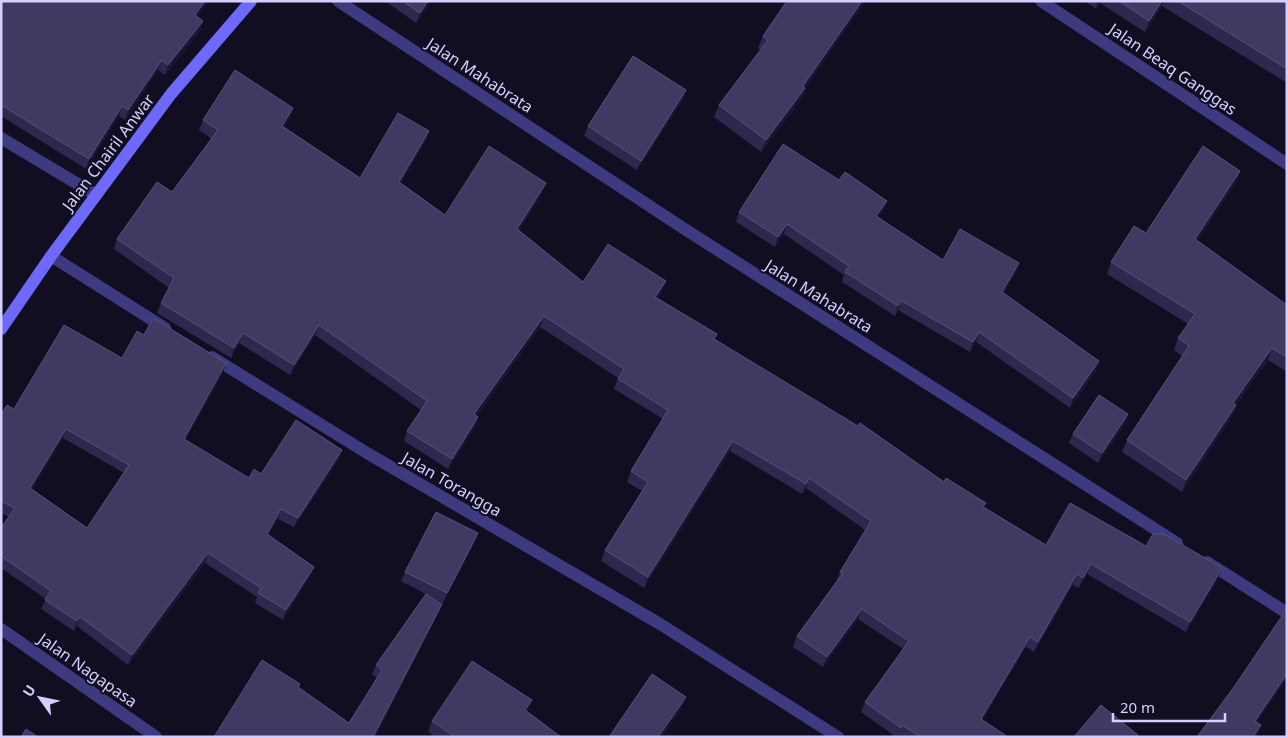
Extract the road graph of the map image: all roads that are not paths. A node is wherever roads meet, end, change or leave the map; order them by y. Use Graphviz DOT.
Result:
graph roads {
  1 [pos="251,1"];
  2 [pos="338,1"];
  3 [pos="1041,1"];
  4 [pos="1,138"];
  5 [pos="1287,164"];
  6 [pos="96,195"];
  7 [pos="51,256"];
  8 [pos="1,329"];
  9 [pos="175,334"];
  10 [pos="200,349"];
  11 [pos="1287,613"];
  12 [pos="1,629"];
  13 [pos="156,737"];
  14 [pos="838,737"];
  1 -- 6 [label="street, Jalan Chairil Anwar"];
  2 -- 11 [label="street, Jalan Mahabrata"];
  3 -- 5 [label="street, Jalan Beaq Ganggas"];
  4 -- 6 [label="street"];
  6 -- 7 [label="street, Jalan Chairil Anwar"];
  7 -- 8 [label="street, Jalan Chairil Anwar"];
  7 -- 9 [label="street"];
  10 -- 14 [label="street, Jalan Torangga"];
  12 -- 13 [label="street, Jalan Nagapasa"];
}
